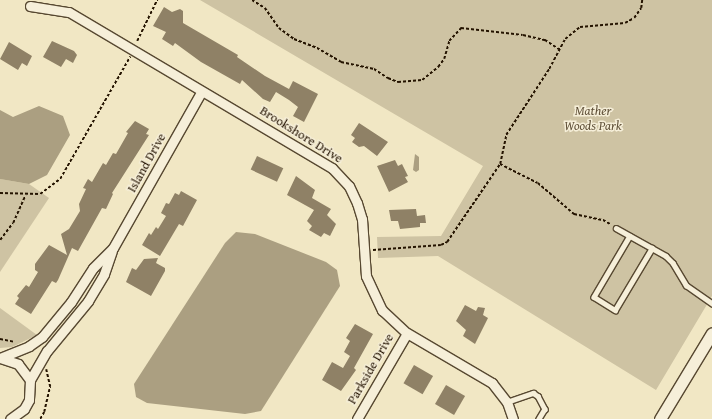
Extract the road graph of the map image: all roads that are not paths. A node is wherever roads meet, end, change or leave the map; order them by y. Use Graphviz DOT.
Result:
graph roads {
  1 [pos="30,6"];
  2 [pos="202,91"];
  3 [pos="616,228"];
  4 [pos="630,236"];
  5 [pos="113,248"];
  6 [pos="652,248"];
  7 [pos="712,302"];
  8 [pos="407,333"];
  9 [pos="712,333"];
  10 [pos="0,358"];
  11 [pos="30,380"];
  12 [pos="507,402"];
  13 [pos="24,409"];
  14 [pos="10,419"];
  15 [pos="25,419"];
  16 [pos="357,419"];
  17 [pos="513,419"];
  18 [pos="539,419"];
  19 [pos="660,419"];
  1 -- 2 [label="street, Brookshore Drive"];
  2 -- 5 [label="street, Island Drive"];
  2 -- 8 [label="street, Brookshore Drive"];
  3 -- 4 [label="lane"];
  4 -- 6 [label="lane"];
  4 -- 6 [label="lane"];
  5 -- 10 [label="street, Island Drive"];
  5 -- 11 [label="street, Island Drive"];
  6 -- 7 [label="lane"];
  8 -- 12 [label="street, Brookshore Drive"];
  8 -- 16 [label="street, Parkside Drive"];
  9 -- 19 [label="street"];
  10 -- 11 [label="street"];
  11 -- 13 [label="street"];
  12 -- 17 [label="street, Brookshore Drive"];
  12 -- 18 [label="lane"];
  13 -- 14 [label="street"];
  13 -- 15 [label="street"];
}
